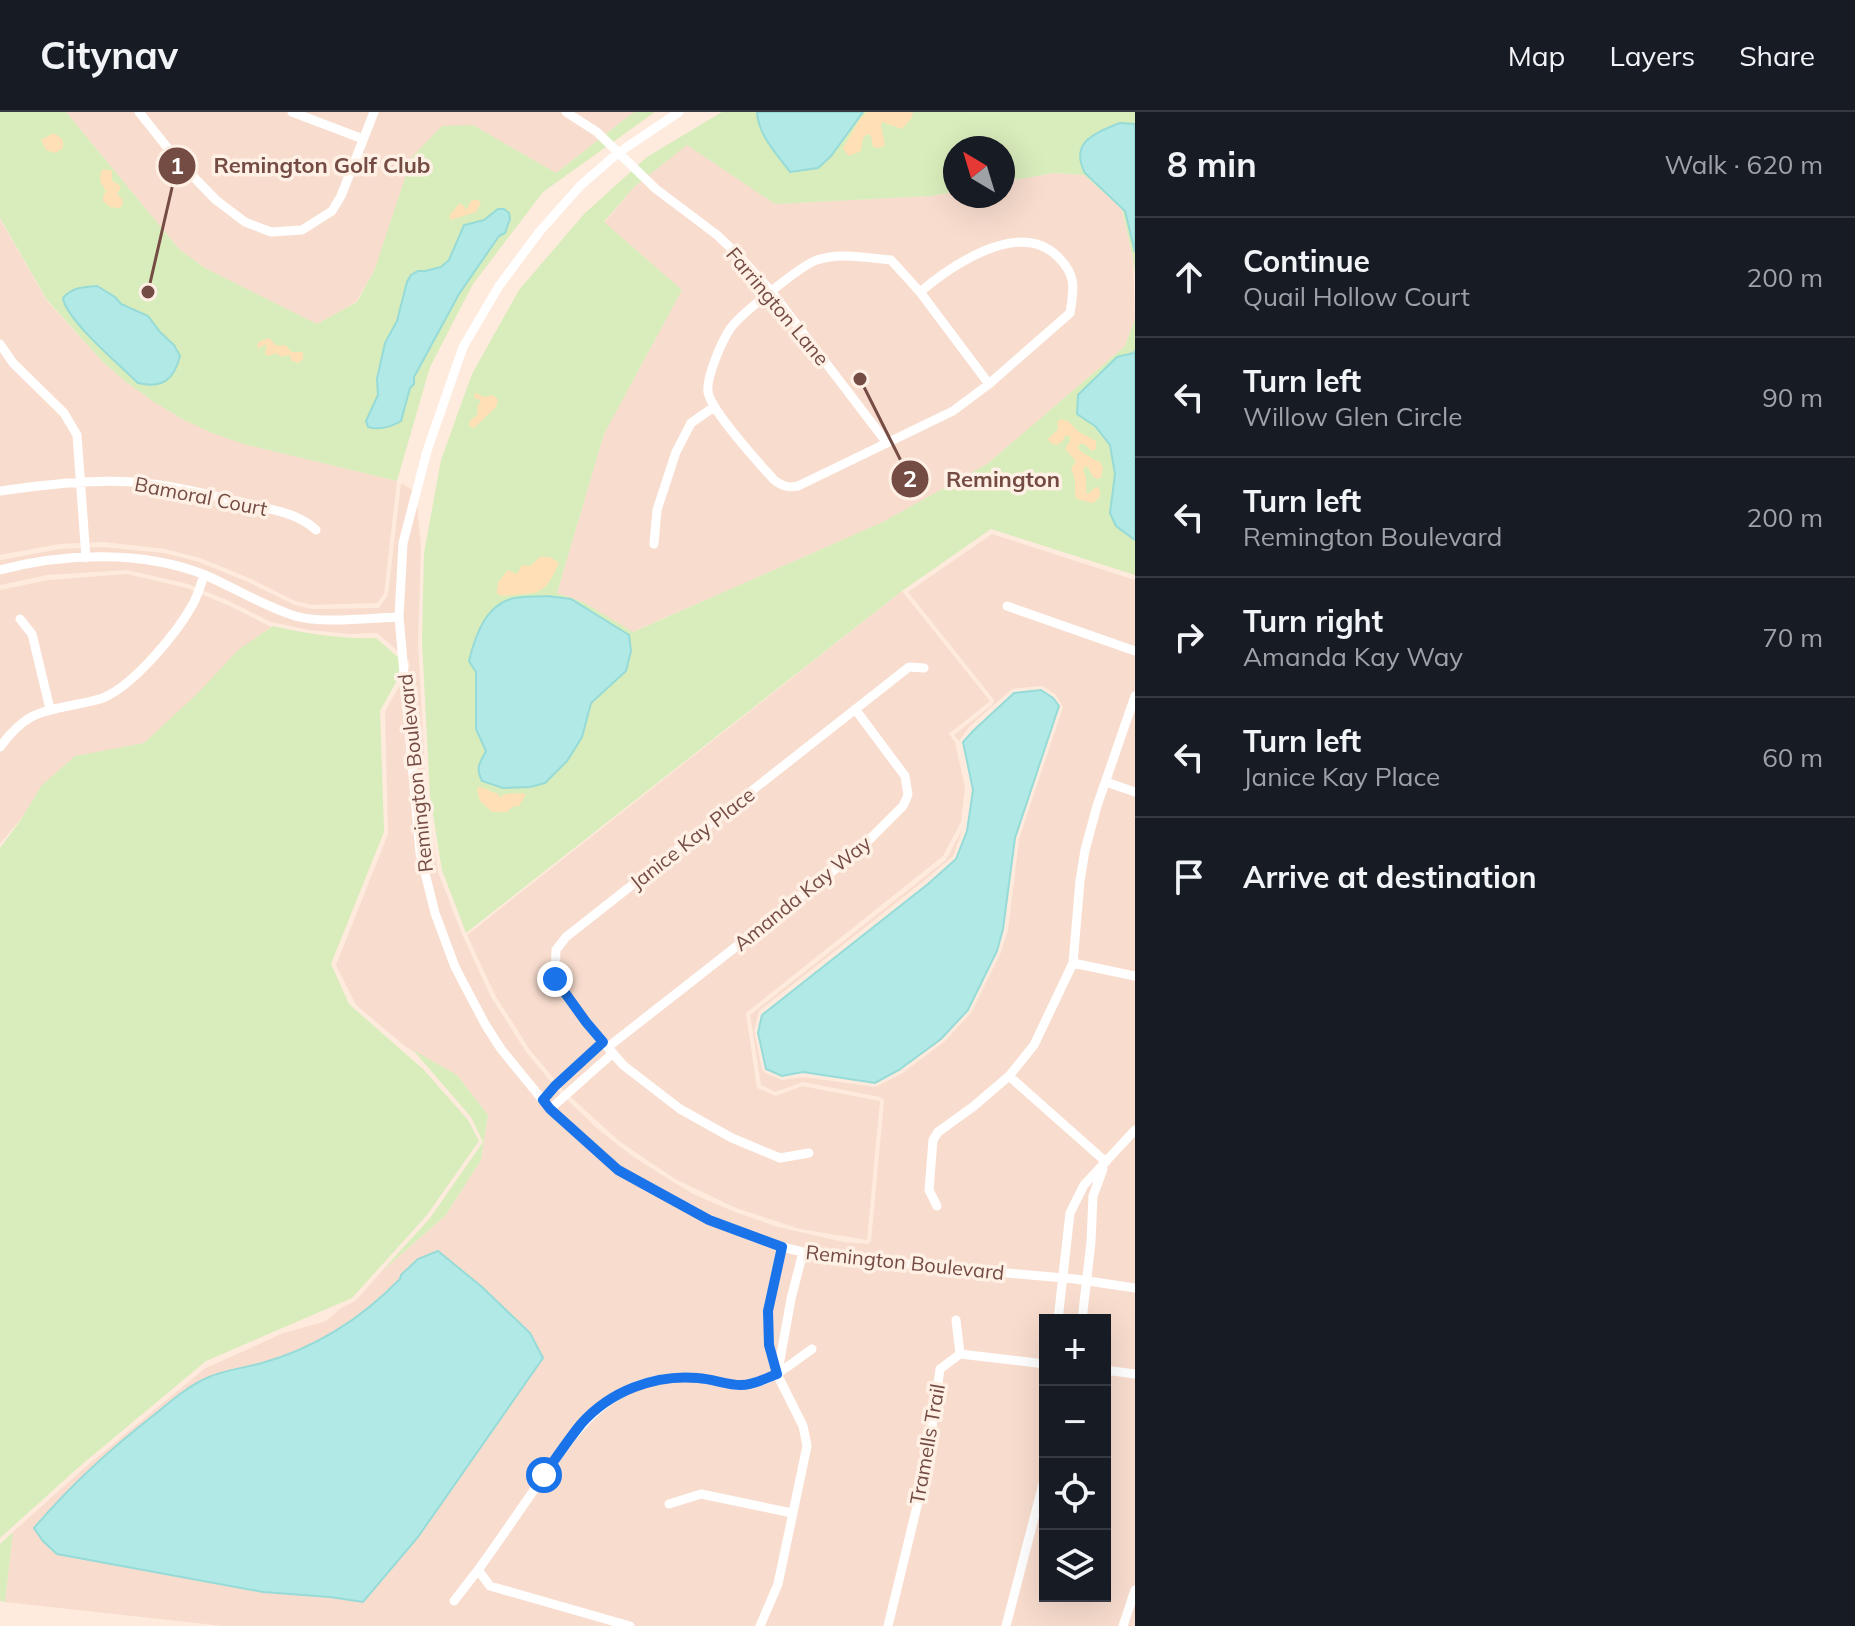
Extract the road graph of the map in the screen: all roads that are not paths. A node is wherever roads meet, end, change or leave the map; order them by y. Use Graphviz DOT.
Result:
graph roads {
  1 [pos="139,112"];
  2 [pos="292,112"];
  3 [pos="374,112"];
  4 [pos="566,112"];
  5 [pos="679,112"];
  6 [pos="363,139"];
  7 [pos="618,153"];
  8 [pos="771,291"];
  9 [pos="920,292"];
  10 [pos="0,344"];
  11 [pos="989,384"];
  12 [pos="714,407"];
  13 [pos="887,443"];
  14 [pos="81,482"];
  15 [pos="0,491"];
  16 [pos="316,530"];
  17 [pos="654,544"];
  18 [pos="86,558"];
  19 [pos="0,570"];
  20 [pos="204,575"];
  21 [pos="1007,606"];
  22 [pos="399,617"];
  23 [pos="20,619"];
  24 [pos="1135,651"];
  25 [pos="924,668"];
  26 [pos="1135,696"];
  27 [pos="50,709"];
  28 [pos="855,709"];
  29 [pos="0,747"];
  30 [pos="1106,782"];
  31 [pos="1135,792"];
  32 [pos="1073,963"];
  33 [pos="1135,976"];
  34 [pos="608,1047"];
  35 [pos="1009,1076"];
  36 [pos="543,1100"];
  37 [pos="550,1109"];
  38 [pos="1135,1130"];
  39 [pos="809,1153"];
  40 [pos="1106,1162"];
  41 [pos="937,1206"];
  42 [pos="782,1247"];
  43 [pos="803,1252"];
  44 [pos="1062,1278"];
  45 [pos="1087,1281"];
  46 [pos="1135,1288"];
  47 [pos="1059,1314"];
  48 [pos="1083,1314"];
  49 [pos="956,1320"];
  50 [pos="812,1349"];
  51 [pos="960,1354"];
  52 [pos="1039,1363"];
  53 [pos="1111,1371"];
  54 [pos="777,1374"];
  55 [pos="1135,1374"];
  56 [pos="1039,1499"];
  57 [pos="669,1504"];
  58 [pos="792,1513"];
  59 [pos="478,1570"];
  60 [pos="1135,1590"];
  61 [pos="454,1601"];
  62 [pos="630,1626"];
  63 [pos="760,1626"];
  64 [pos="888,1626"];
  65 [pos="1006,1626"];
  66 [pos="1123,1626"];
  1 -- 6 [label="street"];
  2 -- 6 [label="street"];
  3 -- 6 [label="street"];
  4 -- 7 [label="street, Farrington Lane"];
  5 -- 7 [label="street, Remington Boulevard"];
  7 -- 8 [label="street, Farrington Lane"];
  7 -- 22 [label="street, Remington Boulevard"];
  8 -- 9 [label="street"];
  8 -- 12 [label="street"];
  8 -- 13 [label="street, Farrington Lane"];
  9 -- 11 [label="street"];
  9 -- 11 [label="street"];
  10 -- 14 [label="street"];
  11 -- 13 [label="street"];
  12 -- 13 [label="street"];
  12 -- 17 [label="street"];
  14 -- 15 [label="street, Bamoral Court"];
  14 -- 16 [label="street, Bamoral Court"];
  14 -- 18 [label="street"];
  18 -- 19 [label="street"];
  18 -- 20 [label="street"];
  20 -- 22 [label="street"];
  20 -- 27 [label="street"];
  21 -- 24 [label="street"];
  22 -- 36 [label="street, Remington Boulevard"];
  23 -- 27 [label="street"];
  25 -- 28 [label="street, Janice Kay Place"];
  26 -- 30 [label="street"];
  27 -- 29 [label="street"];
  28 -- 34 [label="street, Amanda Kay Way"];
  28 -- 34 [label="street, Janice Kay Place"];
  30 -- 31 [label="street"];
  30 -- 32 [label="street"];
  32 -- 33 [label="street"];
  32 -- 35 [label="street"];
  34 -- 36 [label="street, Amanda Kay Way"];
  34 -- 37 [label="street, Amanda Kay Way"];
  34 -- 39 [label="street, Janice Kay Place"];
  35 -- 40 [label="street"];
  35 -- 41 [label="street"];
  36 -- 37 [label="street, Remington Boulevard"];
  37 -- 42 [label="street, Remington Boulevard"];
  38 -- 40 [label="street"];
  40 -- 44 [label="street"];
  40 -- 45 [label="street"];
  42 -- 43 [label="street, Remington Boulevard"];
  42 -- 54 [label="street"];
  43 -- 44 [label="street, Remington Boulevard"];
  43 -- 54 [label="street"];
  44 -- 45 [label="street, Remington Boulevard"];
  44 -- 47 [label="street"];
  45 -- 46 [label="street, Remington Boulevard"];
  45 -- 48 [label="street"];
  49 -- 51 [label="street"];
  50 -- 54 [label="street"];
  51 -- 52 [label="street"];
  51 -- 64 [label="street, Tramells Trail"];
  53 -- 55 [label="street"];
  54 -- 58 [label="street"];
  54 -- 59 [label="street"];
  56 -- 65 [label="street"];
  57 -- 58 [label="street"];
  58 -- 63 [label="street"];
  59 -- 61 [label="street"];
  59 -- 62 [label="street"];
  60 -- 66 [label="street"];
}
